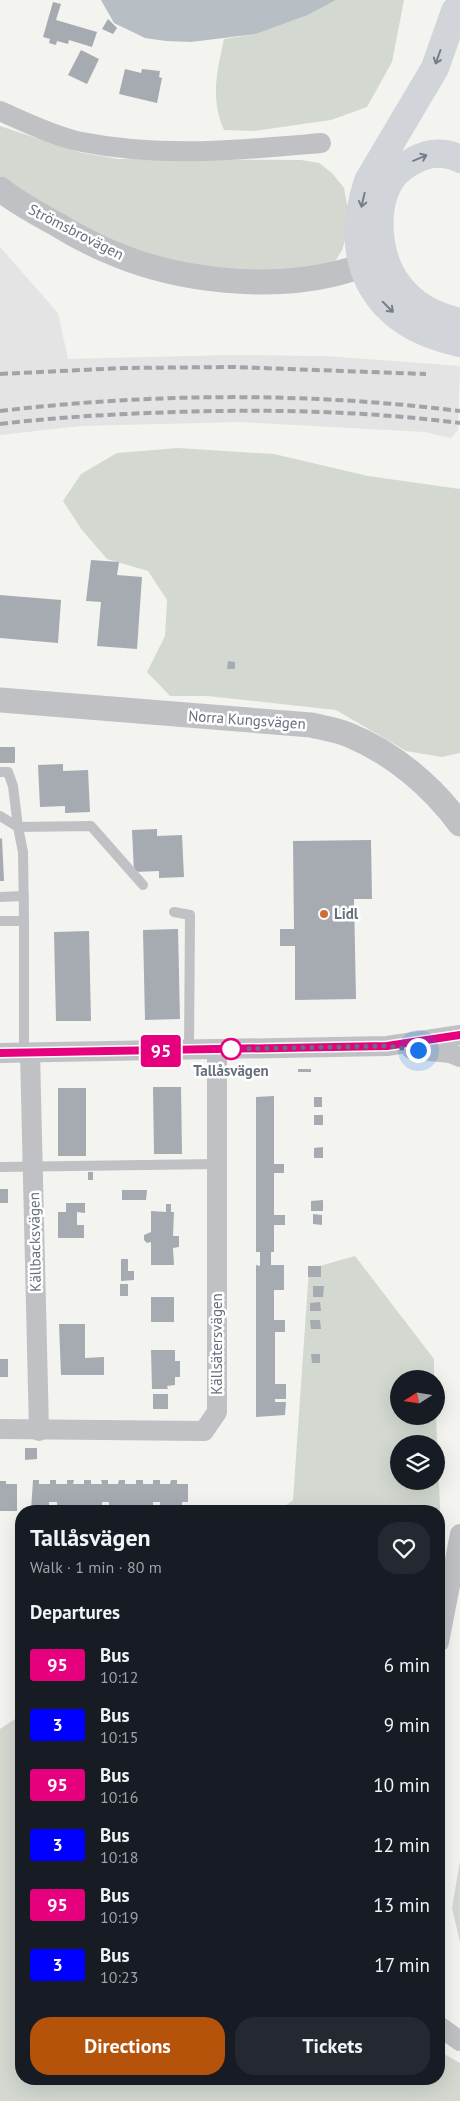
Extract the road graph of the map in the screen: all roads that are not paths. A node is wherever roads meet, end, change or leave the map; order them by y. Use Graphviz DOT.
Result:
graph roads {
  1 [pos="455,14"];
  2 [pos="0,111"];
  3 [pos="321,143"];
  4 [pos="460,159"];
  5 [pos="0,189"];
  6 [pos="373,263"];
  7 [pos="460,322"];
  8 [pos="460,343"];
  9 [pos="0,700"];
  10 [pos="0,772"];
  11 [pos="0,816"];
  12 [pos="460,824"];
  13 [pos="18,827"];
  14 [pos="143,885"];
  15 [pos="24,896"];
  16 [pos="0,897"];
  17 [pos="174,912"];
  18 [pos="0,921"];
  19 [pos="24,921"];
  20 [pos="460,1035"];
  21 [pos="387,1046"];
  22 [pos="189,1050"];
  23 [pos="217,1050"];
  24 [pos="0,1053"];
  25 [pos="27,1053"];
  26 [pos="460,1057"];
  27 [pos="217,1164"];
  28 [pos="34,1166"];
  29 [pos="0,1167"];
  30 [pos="0,1429"];
  31 [pos="39,1431"];
  32 [pos="460,1534"];
  33 [pos="445,1611"];
  34 [pos="445,2030"];
  35 [pos="460,2041"];
  1 -- 6 [label="main road, one-way"];
  2 -- 3 [label="street"];
  6 -- 4 [label="main road, one-way"];
  5 -- 6 [label="street, Strömsbrovägen"];
  6 -- 7 [label="main road"];
  6 -- 8 [label="main road, one-way"];
  9 -- 12 [label="street, Norra Kungsvägen"];
  10 -- 13 [label="lane"];
  11 -- 13 [label="lane"];
  13 -- 14 [label="lane"];
  13 -- 15 [label="lane"];
  15 -- 16 [label="lane"];
  15 -- 19 [label="lane"];
  17 -- 22 [label="lane"];
  18 -- 19 [label="lane"];
  19 -- 25 [label="lane"];
  20 -- 21 [label="street"];
  21 -- 23 [label="street"];
  21 -- 26 [label="street"];
  22 -- 23 [label="street"];
  22 -- 25 [label="street"];
  23 -- 27 [label="street, Källsätersvägen"];
  24 -- 25 [label="street"];
  25 -- 28 [label="street, Källbacksvägen"];
  27 -- 28 [label="lane"];
  27 -- 31 [label="street, Källsätersvägen"];
  28 -- 29 [label="lane"];
  28 -- 31 [label="street, Källbacksvägen"];
  30 -- 31 [label="street, Källsätersvägen"];
  32 -- 33 [label="street"];
  34 -- 35 [label="street"];
}
